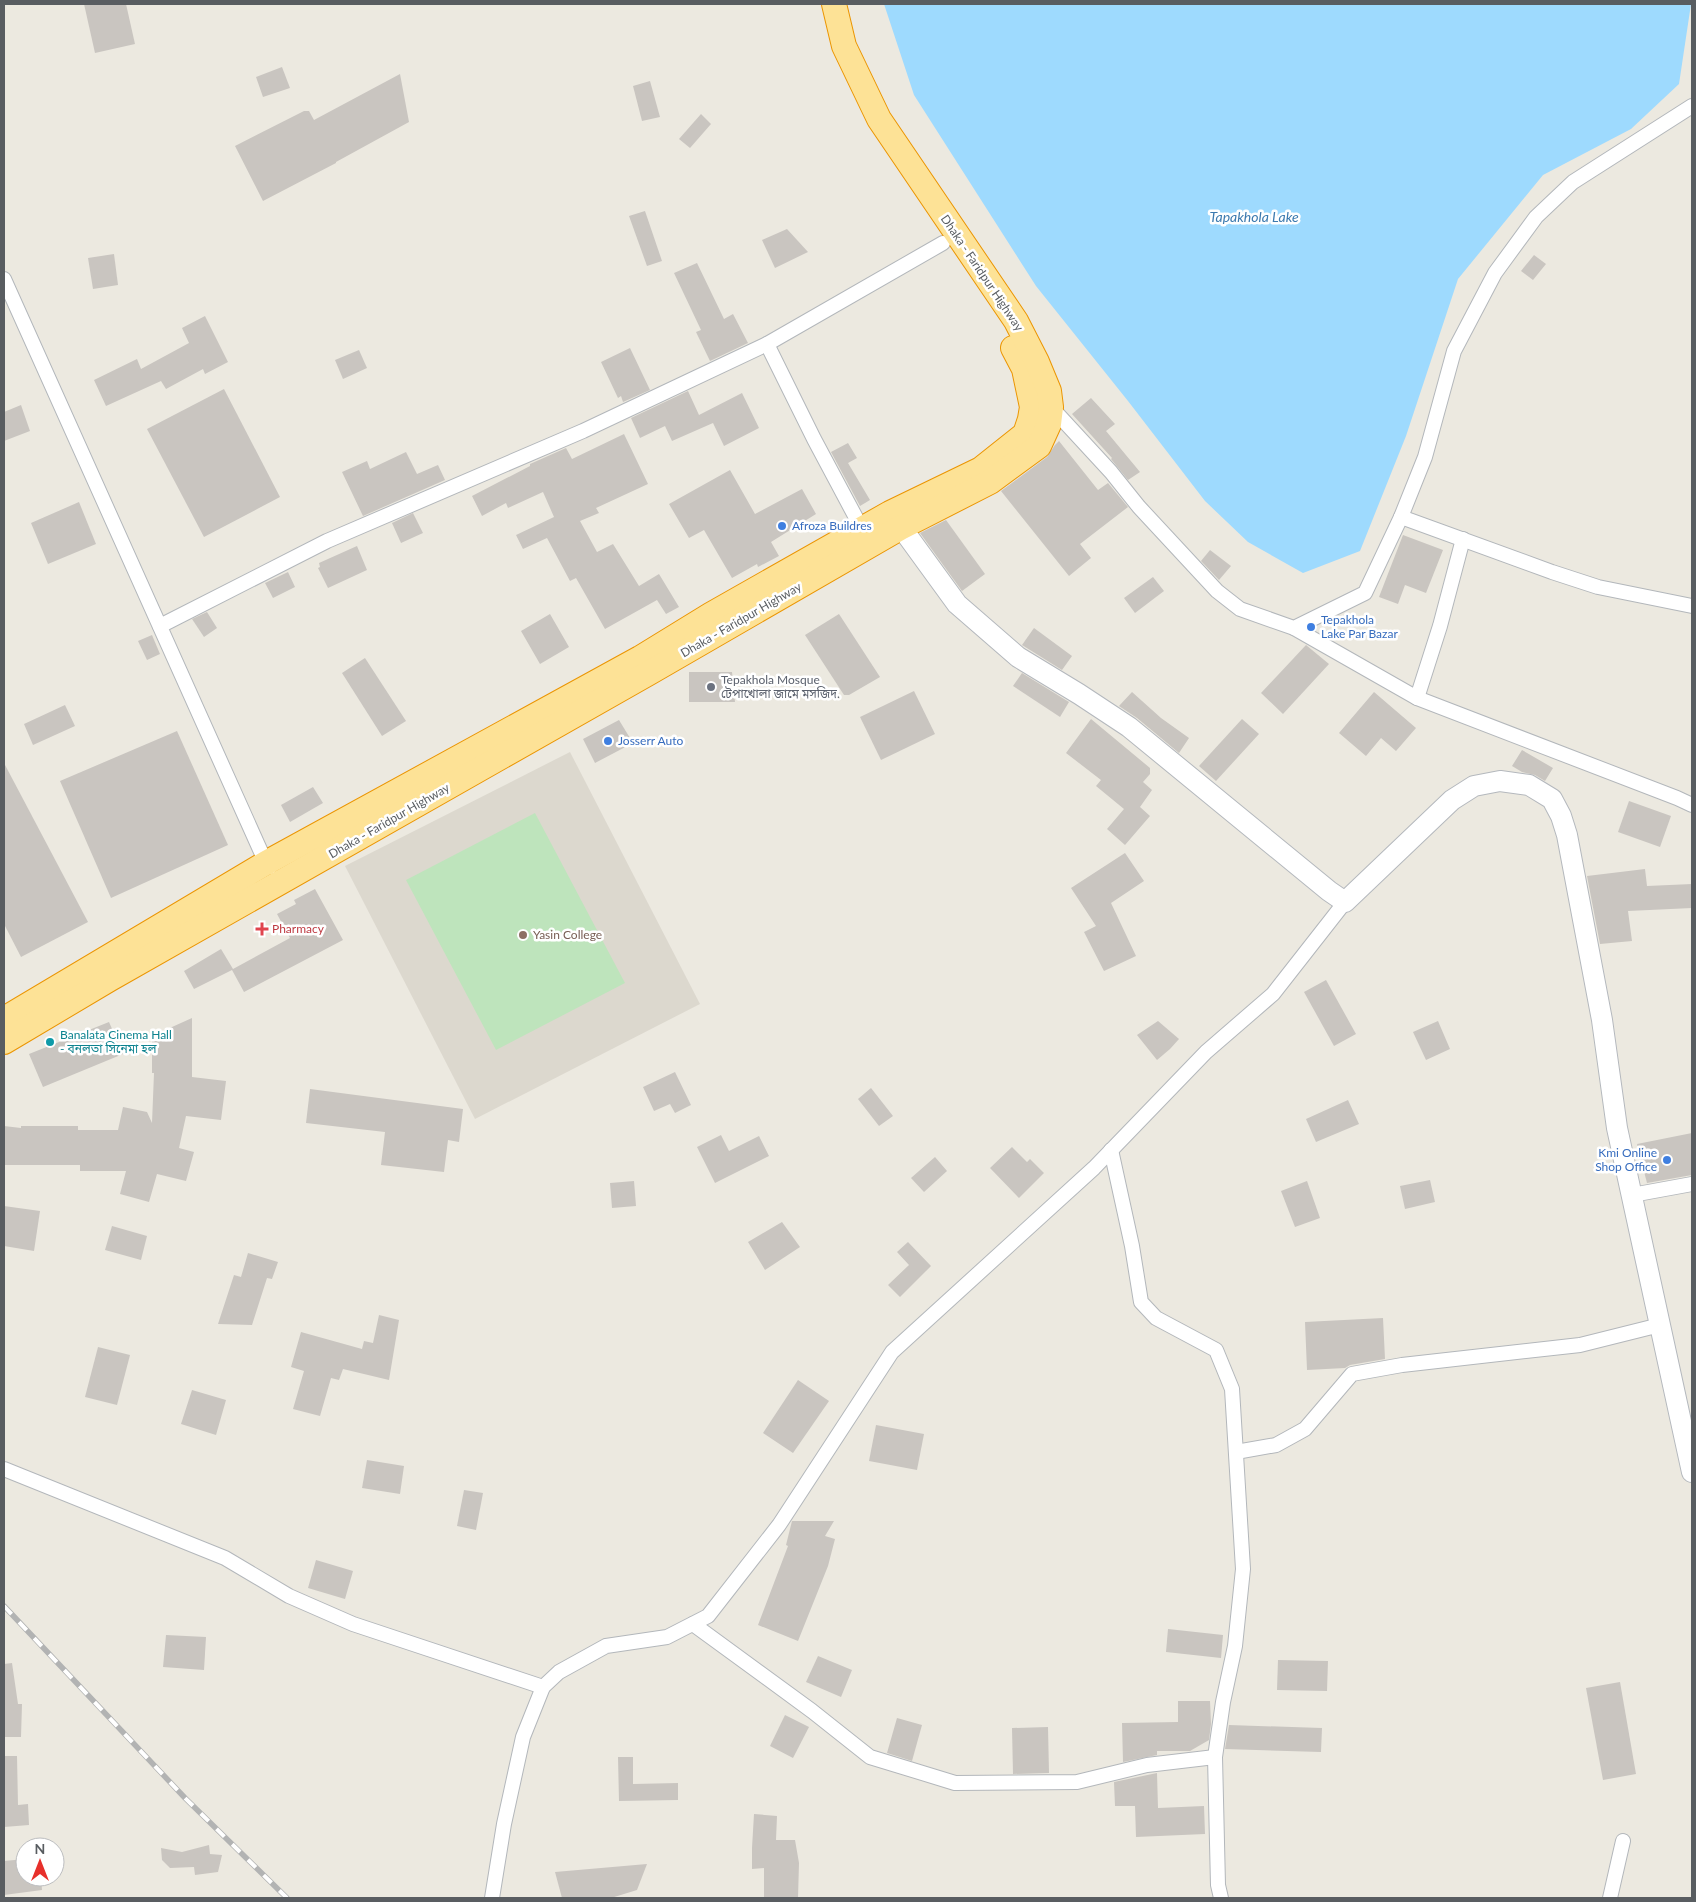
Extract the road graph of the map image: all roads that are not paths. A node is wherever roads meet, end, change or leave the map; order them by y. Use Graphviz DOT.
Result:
graph roads {
  1 [pos="818,4"];
  2 [pos="834,4"];
  3 [pos="837,48"];
  4 [pos="1692,106"];
  5 [pos="943,242"];
  6 [pos="4,279"];
  7 [pos="767,344"];
  8 [pos="1051,406"];
  9 [pos="1401,517"];
  10 [pos="895,520"];
  11 [pos="862,528"];
  12 [pos="1463,539"];
  13 [pos="1692,606"];
  14 [pos="160,626"];
  15 [pos="1294,628"];
  16 [pos="644,665"];
  17 [pos="1417,698"];
  18 [pos="1692,806"];
  19 [pos="266,863"];
  20 [pos="282,882"];
  21 [pos="1346,902"];
  22 [pos="104,972"];
  23 [pos="4,1018"];
  24 [pos="4,1042"];
  25 [pos="1111,1150"];
  26 [pos="1692,1184"];
  27 [pos="1632,1195"];
  28 [pos="1660,1325"];
  29 [pos="1236,1452"];
  30 [pos="4,1469"];
  31 [pos="1692,1472"];
  32 [pos="693,1624"];
  33 [pos="542,1686"];
  34 [pos="1215,1757"];
  35 [pos="1623,1841"];
  36 [pos="492,1898"];
  37 [pos="1221,1898"];
  38 [pos="1610,1898"];
  1 -- 3 [label="highway, Dhaka - Faridpur Highway"];
  2 -- 3 [label="highway, Dhaka - Faridpur Highway"];
  3 -- 5 [label="highway, Dhaka - Faridpur Highway"];
  3 -- 8 [label="highway, Dhaka - Faridpur Highway"];
  4 -- 9 [label="street"];
  5 -- 7 [label="street"];
  5 -- 10 [label="highway, Dhaka - Faridpur Highway"];
  6 -- 14 [label="street"];
  7 -- 11 [label="street"];
  7 -- 14 [label="street"];
  8 -- 10 [label="highway, Dhaka - Faridpur Highway"];
  8 -- 15 [label="street"];
  9 -- 12 [label="street"];
  9 -- 15 [label="street"];
  10 -- 11 [label="highway, Dhaka - Faridpur Highway"];
  10 -- 16 [label="highway, Dhaka - Faridpur Highway"];
  10 -- 21 [label="main road"];
  11 -- 16 [label="highway, Dhaka - Faridpur Highway"];
  12 -- 13 [label="street"];
  12 -- 17 [label="street"];
  14 -- 19 [label="street"];
  15 -- 17 [label="street"];
  16 -- 19 [label="highway, Dhaka - Faridpur Highway"];
  16 -- 20 [label="highway, Dhaka - Faridpur Highway"];
  17 -- 18 [label="street"];
  19 -- 20 [label="street"];
  19 -- 22 [label="highway, Dhaka - Faridpur Highway"];
  20 -- 22 [label="highway, Dhaka - Faridpur Highway"];
  21 -- 25 [label="street"];
  21 -- 27 [label="main road"];
  22 -- 23 [label="highway, Dhaka - Faridpur Highway"];
  22 -- 24 [label="highway, Dhaka - Faridpur Highway"];
  25 -- 29 [label="street"];
  25 -- 32 [label="street"];
  26 -- 27 [label="street"];
  27 -- 28 [label="main road"];
  28 -- 29 [label="street"];
  28 -- 31 [label="main road"];
  29 -- 34 [label="street"];
  30 -- 33 [label="street"];
  32 -- 33 [label="street"];
  32 -- 34 [label="street"];
  33 -- 36 [label="street"];
  34 -- 37 [label="street"];
  35 -- 38 [label="street"];
}
